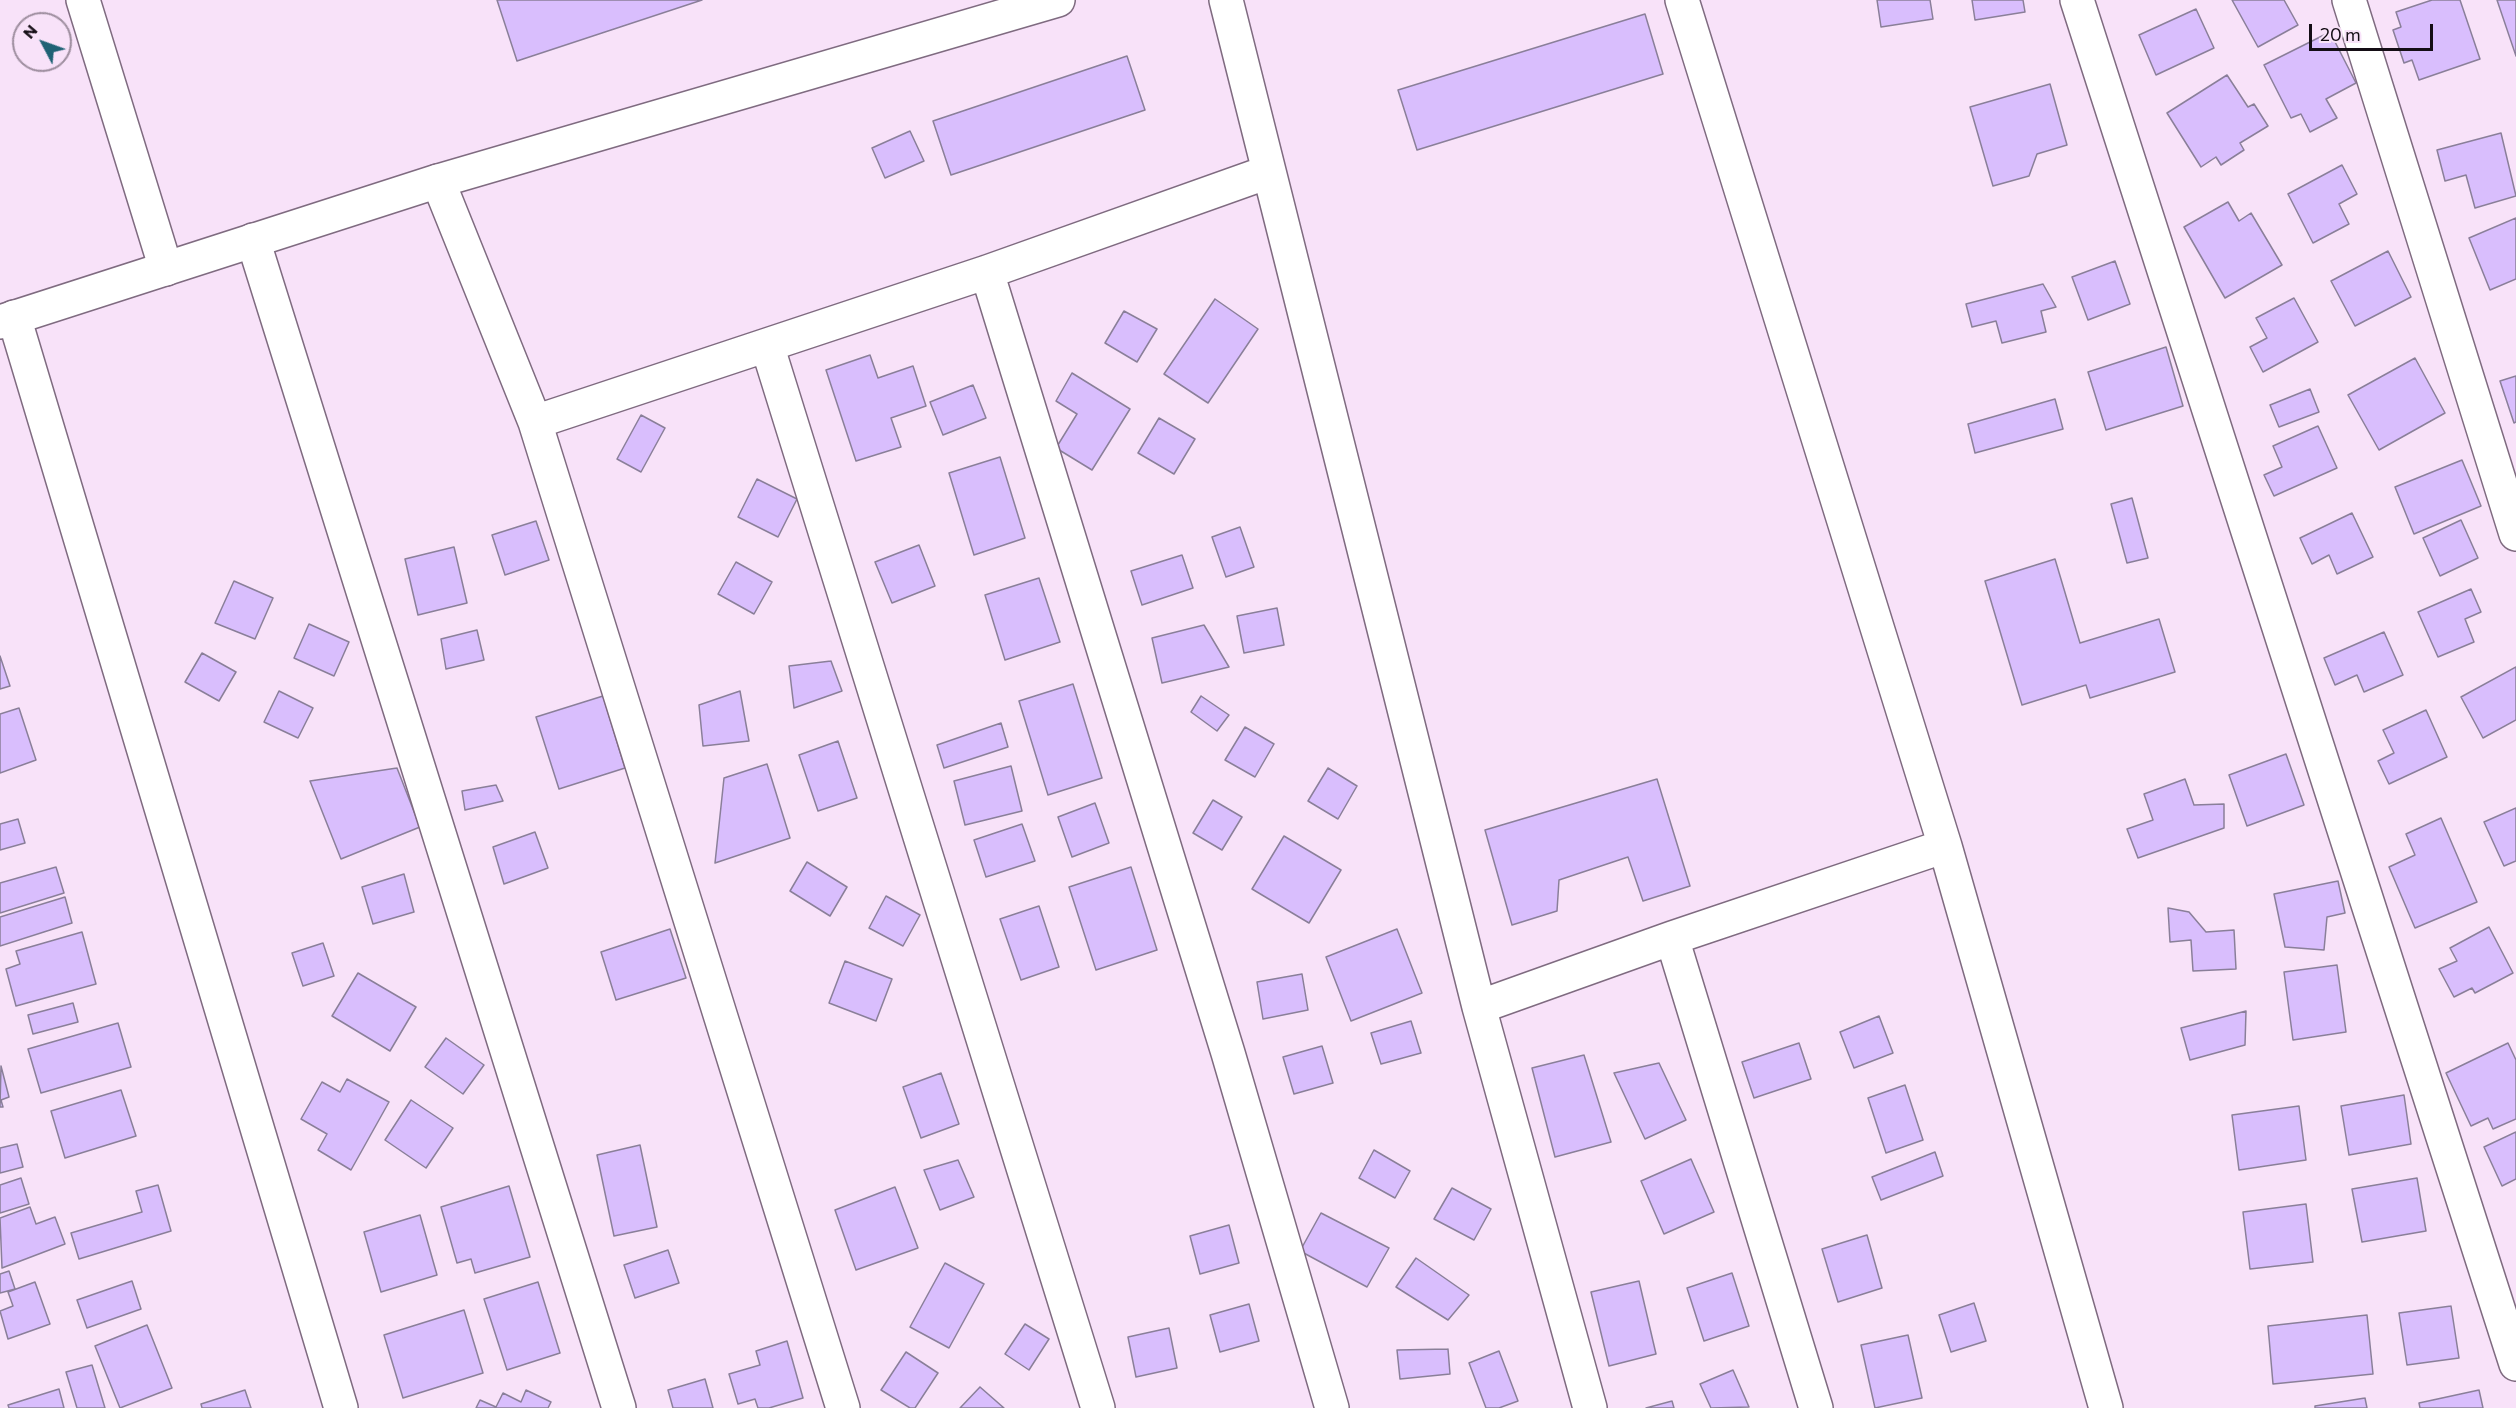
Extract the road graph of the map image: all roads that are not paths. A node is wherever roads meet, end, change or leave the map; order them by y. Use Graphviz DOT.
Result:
graph roads {
  1 [pos="83,0"];
  2 [pos="1058,0"];
  3 [pos="1226,0"];
  4 [pos="1682,0"];
  5 [pos="2077,0"];
  6 [pos="2349,0"];
  7 [pos="1268,172"];
  8 [pos="438,181"];
  9 [pos="253,240"];
  10 [pos="166,269"];
  11 [pos="987,272"];
  12 [pos="7,320"];
  13 [pos="767,345"];
  14 [pos="535,422"];
  15 [pos="2516,534"];
  16 [pos="1944,846"];
  17 [pos="1672,938"];
  18 [pos="1479,1007"];
  19 [pos="2516,1364"];
  20 [pos="341,1408"];
  21 [pos="619,1408"];
  22 [pos="843,1408"];
  23 [pos="1098,1408"];
  24 [pos="1332,1408"];
  25 [pos="1590,1408"];
  26 [pos="1815,1408"];
  27 [pos="2106,1408"];
  1 -- 10 [label="street"];
  2 -- 8 [label="street"];
  3 -- 7 [label="street"];
  4 -- 16 [label="street"];
  5 -- 19 [label="street"];
  6 -- 15 [label="street"];
  7 -- 11 [label="street"];
  7 -- 18 [label="street"];
  8 -- 9 [label="street"];
  8 -- 14 [label="street"];
  9 -- 10 [label="street"];
  9 -- 21 [label="street"];
  10 -- 12 [label="street"];
  11 -- 13 [label="street"];
  11 -- 24 [label="street"];
  12 -- 20 [label="street"];
  13 -- 14 [label="street"];
  13 -- 23 [label="street"];
  14 -- 22 [label="street"];
  16 -- 17 [label="street"];
  16 -- 27 [label="street"];
  17 -- 18 [label="street"];
  17 -- 26 [label="street"];
  18 -- 25 [label="street"];
}
